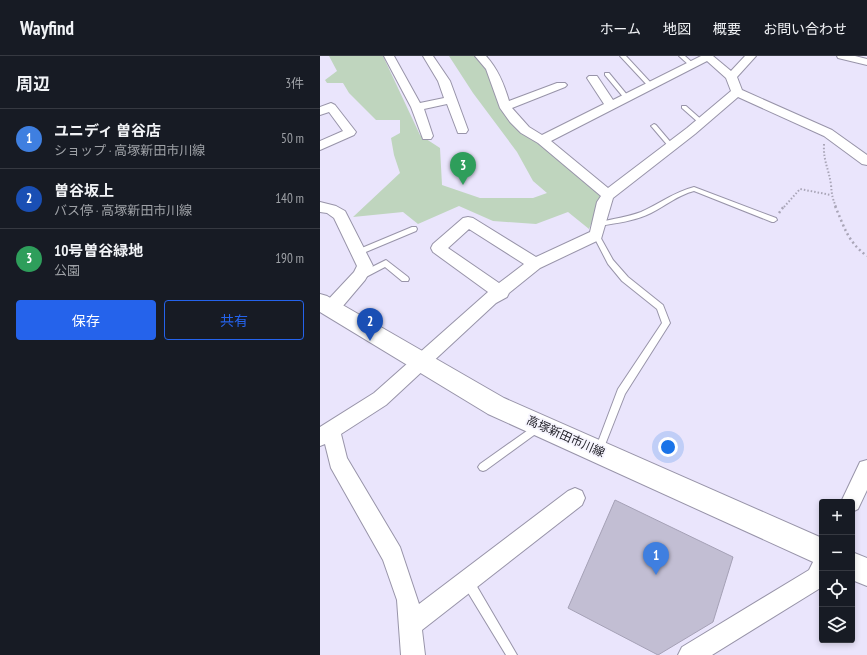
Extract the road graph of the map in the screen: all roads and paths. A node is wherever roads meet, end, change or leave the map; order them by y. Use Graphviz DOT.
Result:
graph roads {
  1 [pos="389,56"];
  2 [pos="428,56"];
  3 [pos="480,56"];
  4 [pos="623,56"];
  5 [pos="682,56"];
  6 [pos="707,56"];
  7 [pos="751,56"];
  8 [pos="842,56"];
  9 [pos="867,62"];
  10 [pos="692,64"];
  11 [pos="607,74"];
  12 [pos="731,77"];
  13 [pos="593,78"];
  14 [pos="561,85"];
  15 [pos="650,85"];
  16 [pos="737,92"];
  17 [pos="626,97"];
  18 [pos="451,100"];
  19 [pos="610,105"];
  20 [pos="506,106"];
  21 [pos="417,107"];
  22 [pos="684,107"];
  23 [pos="320,111"];
  24 [pos="701,122"];
  25 [pos="654,126"];
  26 [pos="462,130"];
  27 [pos="828,133"];
  28 [pos="427,136"];
  29 [pos="542,140"];
  30 [pos="320,146"];
  31 [pos="671,146"];
  32 [pos="867,161"];
  33 [pos="608,195"];
  34 [pos="831,195"];
  35 [pos="320,207"];
  36 [pos="774,220"];
  37 [pos="414,229"];
  38 [pos="598,230"];
  39 [pos="359,252"];
  40 [pos="867,256"];
  41 [pos="535,264"];
  42 [pos="360,276"];
  43 [pos="405,279"];
  44 [pos="501,293"];
  45 [pos="325,305"];
  46 [pos="423,362"];
  47 [pos="540,425"];
  48 [pos="324,432"];
  49 [pos="598,450"];
  50 [pos="483,467"];
  51 [pos="867,469"];
  52 [pos="575,498"];
  53 [pos="852,499"];
  54 [pos="819,551"];
  55 [pos="855,567"];
  56 [pos="820,571"];
  57 [pos="867,572"];
  58 [pos="468,581"];
  59 [pos="410,625"];
  60 [pos="413,655"];
  61 [pos="512,655"];
  62 [pos="690,655"];
  1 -- 21 [label="street"];
  2 -- 18 [label="street"];
  3 -- 20 [label="street"];
  4 -- 15 [label="lane"];
  5 -- 10 [label="lane"];
  6 -- 10 [label="street"];
  6 -- 12 [label="street"];
  7 -- 12 [label="street"];
  8 -- 9 [label="street"];
  10 -- 15 [label="street"];
  11 -- 17 [label="lane"];
  12 -- 16 [label="street"];
  13 -- 19 [label="street"];
  14 -- 20 [label="street"];
  15 -- 17 [label="street"];
  16 -- 24 [label="street"];
  16 -- 27 [label="street"];
  17 -- 19 [label="street"];
  18 -- 21 [label="street"];
  18 -- 26 [label="street"];
  19 -- 29 [label="street"];
  20 -- 29 [label="street"];
  21 -- 28 [label="street"];
  22 -- 24 [label="lane"];
  23 -- 30 [label="street"];
  24 -- 31 [label="street"];
  25 -- 31 [label="lane"];
  27 -- 32 [label="street"];
  27 -- 34 [label="path"];
  29 -- 33 [label="street"];
  31 -- 33 [label="street"];
  33 -- 38 [label="street"];
  34 -- 36 [label="path"];
  34 -- 40 [label="path"];
  35 -- 39 [label="street"];
  36 -- 38 [label="lane"];
  37 -- 39 [label="lane"];
  38 -- 41 [label="street"];
  38 -- 49 [label="lane"];
  39 -- 42 [label="street"];
  41 -- 44 [label="street"];
  41 -- 44 [label="street"];
  42 -- 43 [label="lane"];
  42 -- 45 [label="street"];
  44 -- 46 [label="street"];
  45 -- 46 [label="main road, 高塚新田市川線"];
  46 -- 47 [label="main road, 高塚新田市川線"];
  46 -- 48 [label="street"];
  47 -- 49 [label="main road, 高塚新田市川線"];
  47 -- 50 [label="lane"];
  48 -- 59 [label="street"];
  49 -- 54 [label="main road, 高塚新田市川線"];
  51 -- 53 [label="street"];
  52 -- 58 [label="street"];
  55 -- 57 [label="main road"];
  56 -- 62 [label="street"];
  58 -- 59 [label="street"];
  58 -- 61 [label="lane"];
  59 -- 60 [label="street"];
}
